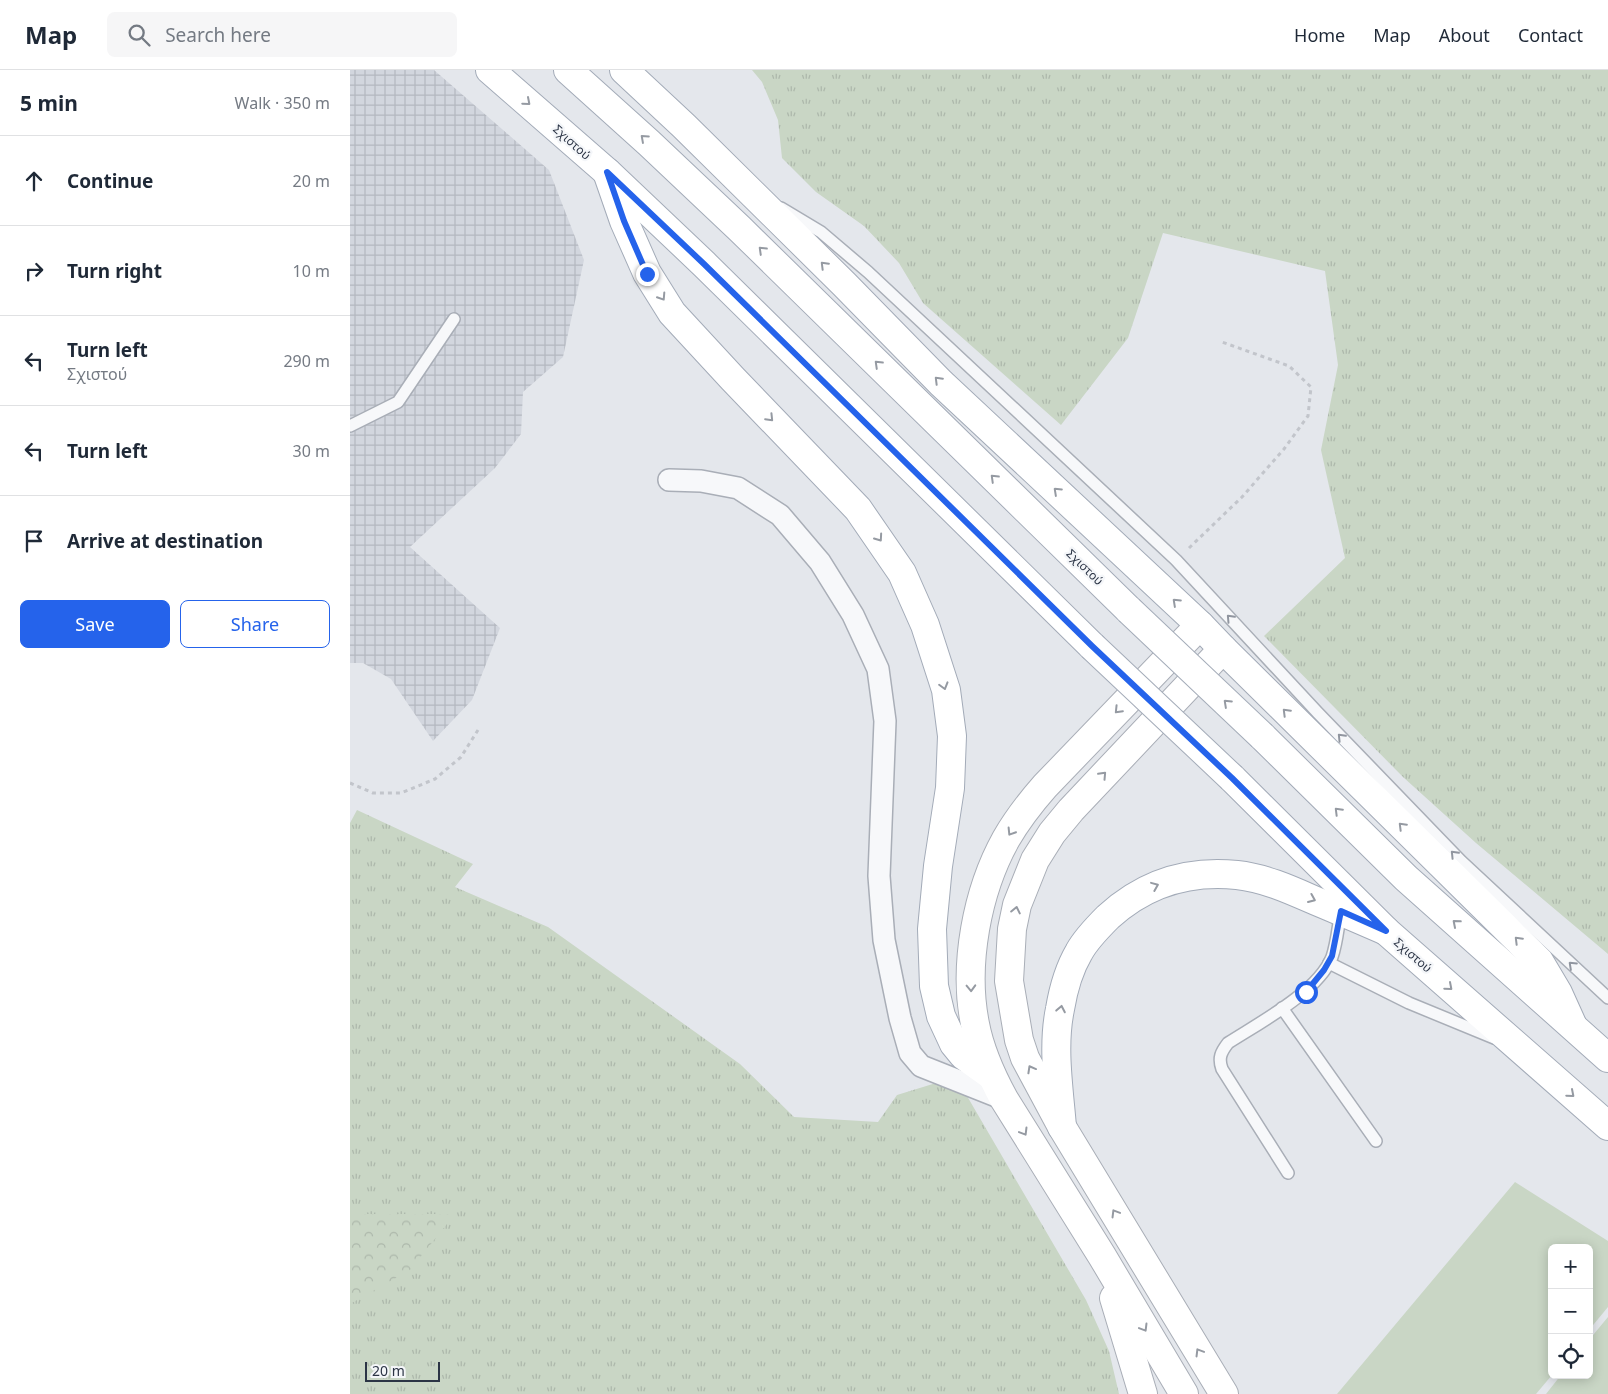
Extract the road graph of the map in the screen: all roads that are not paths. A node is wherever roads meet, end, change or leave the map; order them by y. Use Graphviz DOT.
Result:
graph roads {
  1 [pos="490,70"];
  2 [pos="568,70"];
  3 [pos="624,70"];
  4 [pos="607,172"];
  5 [pos="745,186"];
  6 [pos="454,319"];
  7 [pos="350,426"];
  8 [pos="669,480"];
  9 [pos="1200,625"];
  10 [pos="1222,649"];
  11 [pos="1341,911"];
  12 [pos="1386,931"];
  13 [pos="1329,963"];
  14 [pos="1608,998"];
  15 [pos="1282,1008"];
  16 [pos="1572,1024"];
  17 [pos="1519,1048"];
  18 [pos="1608,1058"];
  19 [pos="991,1075"];
  20 [pos="1004,1099"];
  21 [pos="1608,1126"];
  22 [pos="1062,1127"];
  23 [pos="1376,1141"];
  24 [pos="1288,1173"];
  25 [pos="1102,1256"];
  26 [pos="1143,1394"];
  27 [pos="1184,1394"];
  28 [pos="1224,1394"];
  1 -- 4 [label="main road, Σχιστού, one-way"];
  16 -- 2 [label="main road, Σχιστού, one-way, bridge"];
  3 -- 5 [label="main road"];
  4 -- 12 [label="main road, Σχιστού, bridge"];
  4 -- 19 [label="main road, one-way"];
  9 -- 5 [label="main road, one-way"];
  14 -- 5 [label="lane, one-way"];
  6 -- 7 [label="lane"];
  8 -- 20 [label="street"];
  9 -- 10 [label="main road"];
  9 -- 19 [label="main road, one-way"];
  16 -- 10 [label="main road, one-way"];
  22 -- 10 [label="main road, one-way"];
  11 -- 12 [label="main road"];
  11 -- 13 [label="lane"];
  22 -- 11 [label="main road, one-way"];
  12 -- 17 [label="main road, Σχιστού, one-way"];
  13 -- 15 [label="lane"];
  13 -- 17 [label="lane"];
  15 -- 23 [label="lane"];
  15 -- 24 [label="lane"];
  16 -- 18 [label="main road, Σχιστού"];
  17 -- 21 [label="main road, Σχιστού, one-way"];
  19 -- 20 [label="main road"];
  20 -- 25 [label="main road, one-way"];
  28 -- 22 [label="main road, one-way"];
  25 -- 26 [label="main road"];
  25 -- 27 [label="main road, one-way"];
}
